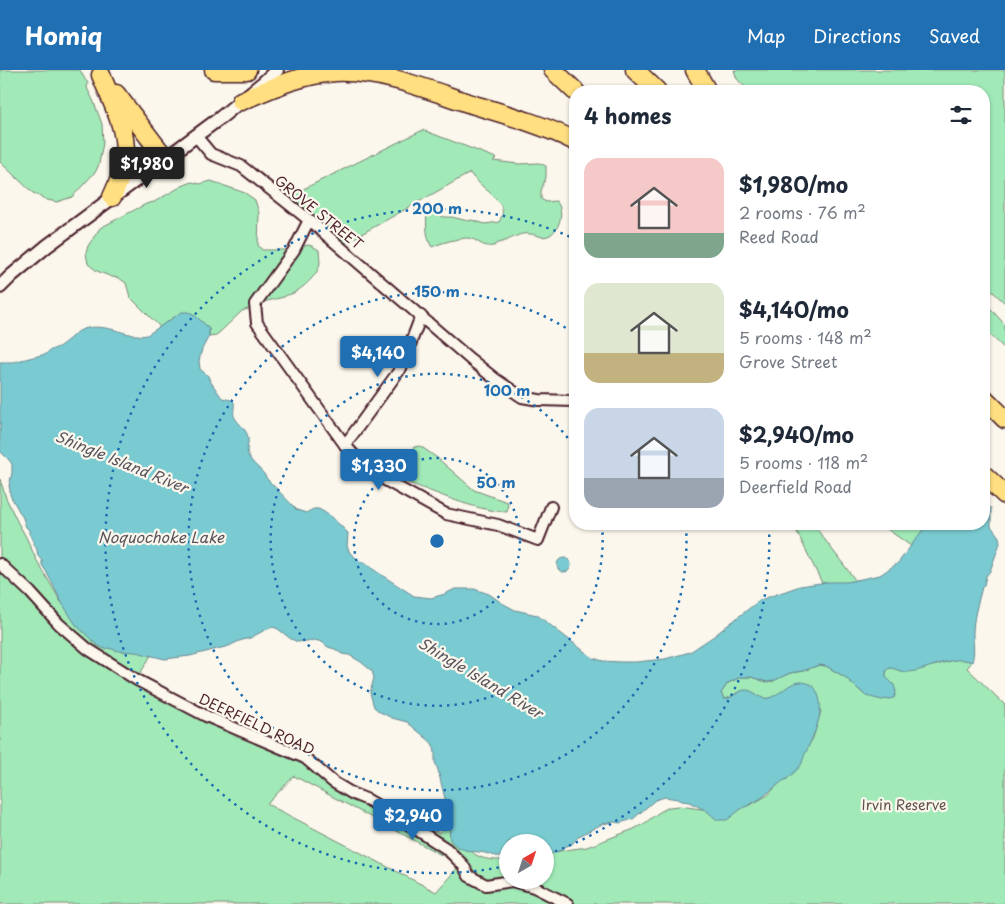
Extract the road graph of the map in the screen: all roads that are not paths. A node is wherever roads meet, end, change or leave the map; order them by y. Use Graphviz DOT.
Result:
graph roads {
  1 [pos="214,70"];
  2 [pos="247,70"];
  3 [pos="278,70"];
  4 [pos="552,70"];
  5 [pos="635,70"];
  6 [pos="695,70"];
  7 [pos="99,73"];
  8 [pos="651,85"];
  9 [pos="704,85"];
  10 [pos="569,86"];
  11 [pos="241,101"];
  12 [pos="196,136"];
  13 [pos="569,138"];
  14 [pos="165,158"];
  15 [pos="112,197"];
  16 [pos="309,220"];
  17 [pos="0,288"];
  18 [pos="421,316"];
  19 [pos="569,401"];
  20 [pos="990,404"];
  21 [pos="1005,419"];
  22 [pos="346,445"];
  23 [pos="990,481"];
  24 [pos="1005,495"];
  25 [pos="551,507"];
  26 [pos="0,564"];
  27 [pos="568,904"];
  1 -- 2 [label="highway"];
  3 -- 11 [label="street"];
  4 -- 10 [label="highway"];
  5 -- 8 [label="highway"];
  6 -- 9 [label="highway"];
  7 -- 14 [label="highway"];
  7 -- 15 [label="highway"];
  11 -- 12 [label="street"];
  11 -- 13 [label="highway"];
  12 -- 14 [label="street"];
  12 -- 16 [label="street, GROVE STREET"];
  14 -- 15 [label="street"];
  15 -- 17 [label="street"];
  16 -- 18 [label="street, GROVE STREET"];
  16 -- 22 [label="street"];
  18 -- 19 [label="street, GROVE STREET"];
  18 -- 22 [label="street"];
  20 -- 21 [label="highway"];
  22 -- 25 [label="street"];
  23 -- 24 [label="highway"];
  26 -- 27 [label="street, DEERFIELD ROAD"];
}
